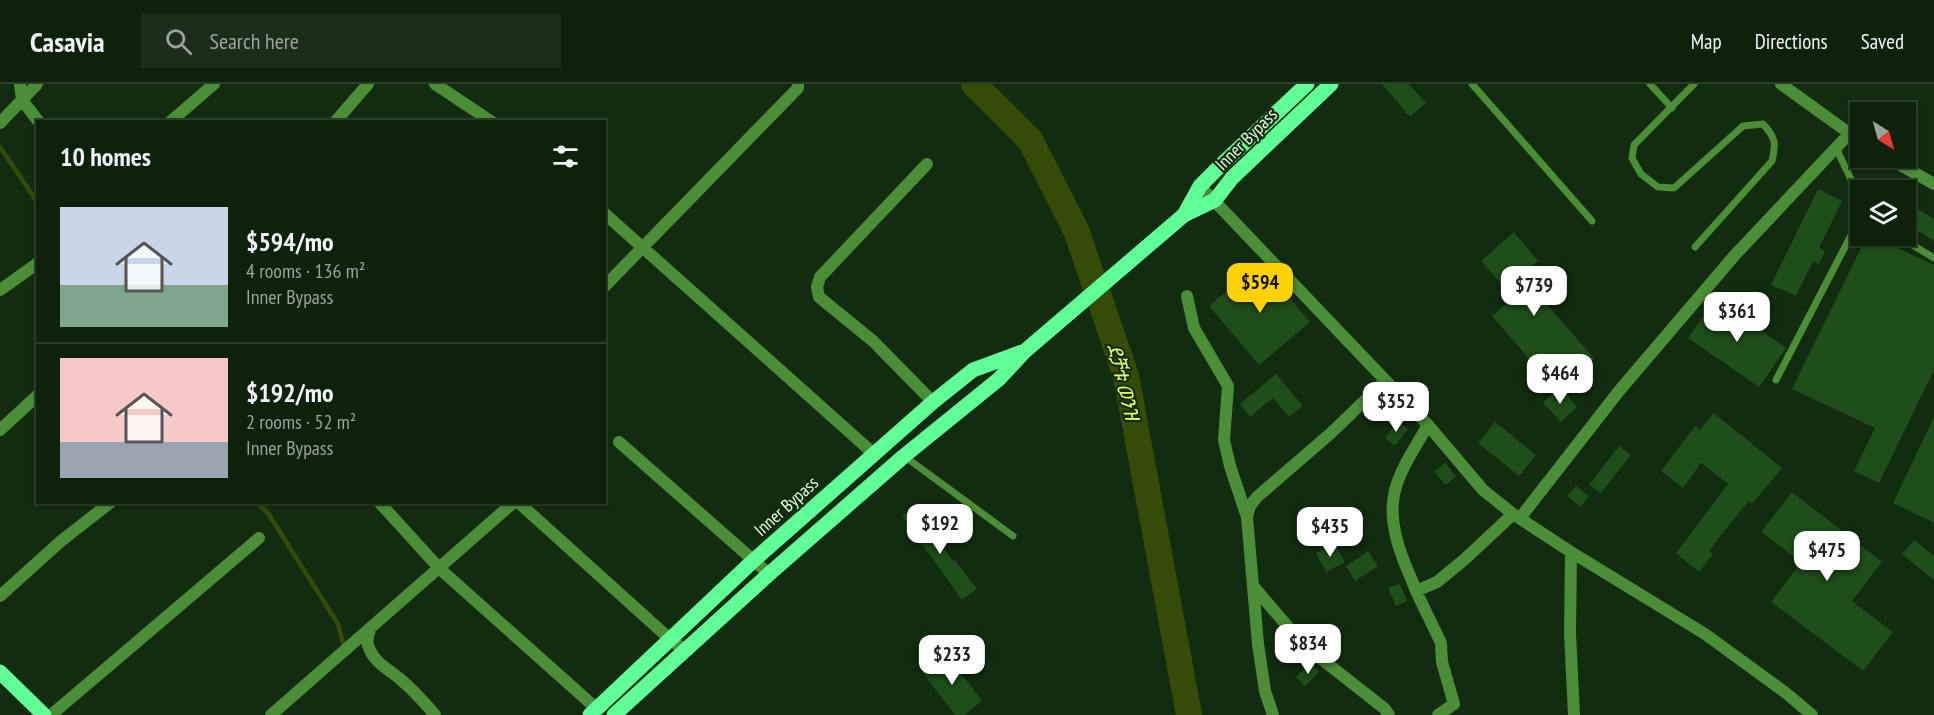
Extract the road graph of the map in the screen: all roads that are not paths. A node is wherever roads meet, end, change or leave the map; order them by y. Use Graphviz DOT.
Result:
graph roads {
  1 [pos="20,84"];
  2 [pos="38,84"];
  3 [pos="214,84"];
  4 [pos="368,84"];
  5 [pos="435,84"];
  6 [pos="798,84"];
  7 [pos="1307,84"];
  8 [pos="1331,84"];
  9 [pos="1472,84"];
  10 [pos="1650,84"];
  11 [pos="1694,84"];
  12 [pos="1781,84"];
  13 [pos="22,100"];
  14 [pos="1672,108"];
  15 [pos="344,119"];
  16 [pos="37,120"];
  17 [pos="172,120"];
  18 [pos="485,120"];
  19 [pos="0,123"];
  20 [pos="1850,134"];
  21 [pos="1850,139"];
  22 [pos="1836,148"];
  23 [pos="927,164"];
  24 [pos="1906,168"];
  25 [pos="1851,180"];
  26 [pos="1934,184"];
  27 [pos="1200,186"];
  28 [pos="1215,200"];
  29 [pos="606,215"];
  30 [pos="1184,215"];
  31 [pos="1592,221"];
  32 [pos="1850,237"];
  33 [pos="1914,246"];
  34 [pos="643,247"];
  35 [pos="1695,247"];
  36 [pos="1934,258"];
  37 [pos="36,264"];
  38 [pos="606,285"];
  39 [pos="0,290"];
  40 [pos="1187,296"];
  41 [pos="1025,351"];
  42 [pos="1776,380"];
  43 [pos="1385,381"];
  44 [pos="36,397"];
  45 [pos="933,402"];
  46 [pos="1428,426"];
  47 [pos="0,430"];
  48 [pos="619,442"];
  49 [pos="874,454"];
  50 [pos="904,456"];
  51 [pos="1238,484"];
  52 [pos="1263,491"];
  53 [pos="108,504"];
  54 [pos="381,504"];
  55 [pos="514,504"];
  56 [pos="518,504"];
  57 [pos="1516,516"];
  58 [pos="1247,517"];
  59 [pos="1013,536"];
  60 [pos="259,538"];
  61 [pos="1571,552"];
  62 [pos="753,561"];
  63 [pos="440,569"];
  64 [pos="769,574"];
  65 [pos="1254,587"];
  66 [pos="1416,591"];
  67 [pos="0,596"];
  68 [pos="370,630"];
  69 [pos="671,640"];
  70 [pos="684,650"];
  71 [pos="0,672"];
  72 [pos="593,712"];
  73 [pos="44,715"];
  74 [pos="51,715"];
  75 [pos="271,715"];
  76 [pos="435,715"];
  77 [pos="615,715"];
  78 [pos="1273,715"];
  79 [pos="1389,715"];
  80 [pos="1438,715"];
  81 [pos="1574,715"];
  82 [pos="1812,715"];
  1 -- 13 [label="street"];
  2 -- 13 [label="street"];
  3 -- 17 [label="street"];
  4 -- 15 [label="street"];
  5 -- 18 [label="street"];
  6 -- 34 [label="street"];
  7 -- 27 [label="main road, Inner Bypass"];
  8 -- 28 [label="main road, Inner Bypass"];
  9 -- 31 [label="lane"];
  10 -- 14 [label="lane"];
  11 -- 14 [label="lane"];
  12 -- 20 [label="street"];
  13 -- 16 [label="street"];
  13 -- 19 [label="street"];
  14 -- 35 [label="lane"];
  21 -- 22 [label="street"];
  22 -- 25 [label="lane"];
  22 -- 57 [label="street"];
  23 -- 45 [label="street"];
  24 -- 26 [label="street"];
  27 -- 28 [label="street"];
  27 -- 30 [label="main road, Inner Bypass"];
  28 -- 30 [label="main road, Inner Bypass"];
  28 -- 43 [label="street"];
  29 -- 34 [label="street"];
  30 -- 41 [label="main road, Inner Bypass"];
  32 -- 42 [label="lane"];
  33 -- 36 [label="lane"];
  34 -- 38 [label="street"];
  34 -- 49 [label="street"];
  37 -- 39 [label="street"];
  40 -- 51 [label="street"];
  41 -- 45 [label="main road, Inner Bypass"];
  41 -- 50 [label="main road, Inner Bypass"];
  43 -- 46 [label="street"];
  43 -- 52 [label="street"];
  44 -- 47 [label="street"];
  45 -- 49 [label="main road, Inner Bypass"];
  46 -- 57 [label="street"];
  46 -- 66 [label="street"];
  48 -- 62 [label="street"];
  49 -- 62 [label="main road, Inner Bypass"];
  50 -- 59 [label="lane"];
  50 -- 64 [label="main road, Inner Bypass"];
  51 -- 52 [label="street"];
  51 -- 58 [label="street"];
  52 -- 58 [label="street"];
  53 -- 67 [label="street"];
  54 -- 63 [label="street"];
  55 -- 63 [label="street"];
  56 -- 69 [label="street"];
  57 -- 61 [label="street"];
  57 -- 66 [label="street"];
  58 -- 65 [label="street"];
  60 -- 74 [label="street"];
  61 -- 81 [label="street"];
  61 -- 82 [label="street"];
  62 -- 64 [label="street"];
  62 -- 69 [label="main road, Inner Bypass"];
  63 -- 68 [label="street"];
  63 -- 72 [label="street"];
  64 -- 70 [label="main road, Inner Bypass"];
  65 -- 78 [label="street"];
  65 -- 79 [label="street"];
  66 -- 80 [label="street"];
  68 -- 75 [label="street"];
  68 -- 76 [label="street"];
  69 -- 70 [label="street"];
  69 -- 72 [label="main road, Inner Bypass"];
  70 -- 77 [label="main road, Inner Bypass"];
  71 -- 73 [label="main road"];
}
